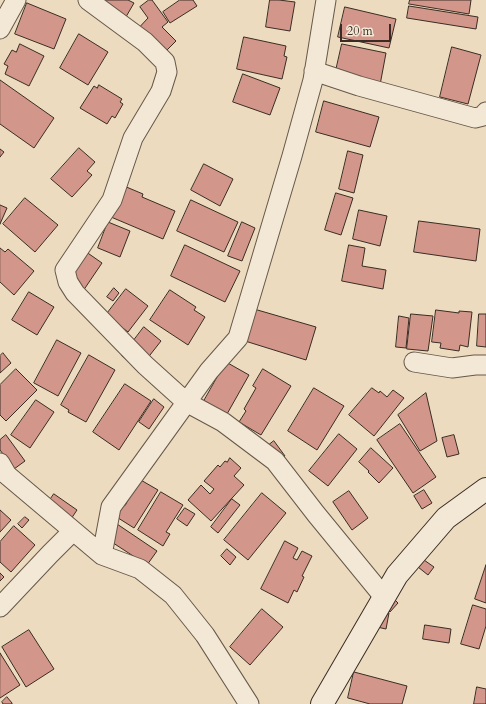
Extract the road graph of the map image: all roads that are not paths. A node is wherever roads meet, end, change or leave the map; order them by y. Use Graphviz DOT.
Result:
graph roads {
  1 [pos="16,0"];
  2 [pos="88,0"];
  3 [pos="326,0"];
  4 [pos="0,29"];
  5 [pos="314,71"];
  6 [pos="486,112"];
  7 [pos="414,362"];
  8 [pos="486,365"];
  9 [pos="186,402"];
  10 [pos="0,463"];
  11 [pos="486,489"];
  12 [pos="73,530"];
  13 [pos="102,555"];
  14 [pos="384,597"];
  15 [pos="0,607"];
  16 [pos="249,704"];
  17 [pos="322,704"];
  1 -- 4 [label="street"];
  2 -- 9 [label="street"];
  3 -- 5 [label="street"];
  5 -- 6 [label="street"];
  5 -- 9 [label="street"];
  7 -- 8 [label="street"];
  9 -- 13 [label="street"];
  9 -- 14 [label="street"];
  10 -- 12 [label="street"];
  11 -- 14 [label="street"];
  12 -- 13 [label="street"];
  12 -- 15 [label="street"];
  13 -- 16 [label="street"];
  14 -- 17 [label="street"];
}
